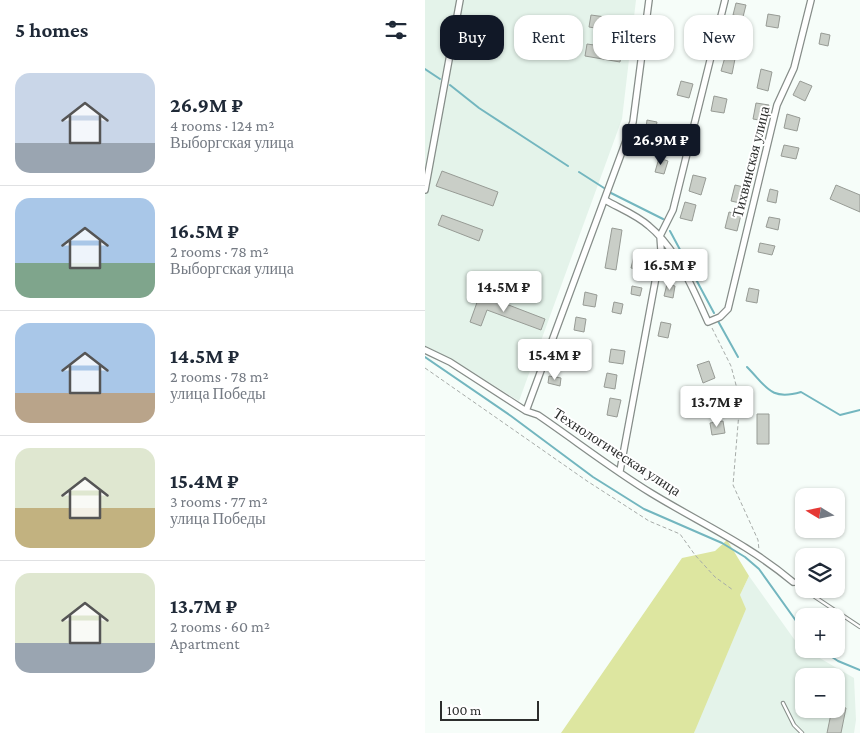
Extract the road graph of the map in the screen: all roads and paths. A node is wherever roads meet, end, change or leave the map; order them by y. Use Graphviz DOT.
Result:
graph roads {
  1 [pos="460,0"];
  2 [pos="649,0"];
  3 [pos="725,0"];
  4 [pos="811,0"];
  5 [pos="425,190"];
  6 [pos="605,200"];
  7 [pos="660,236"];
  8 [pos="708,322"];
  9 [pos="425,350"];
  10 [pos="425,368"];
  11 [pos="526,411"];
  12 [pos="620,471"];
  13 [pos="760,556"];
  14 [pos="793,582"];
  15 [pos="733,590"];
  16 [pos="860,627"];
  17 [pos="783,703"];
  18 [pos="802,733"];
  1 -- 5 [label="street"];
  2 -- 6 [label="street"];
  3 -- 7 [label="street"];
  4 -- 8 [label="street, Тихвинская улица"];
  6 -- 7 [label="street"];
  6 -- 11 [label="street"];
  7 -- 8 [label="street"];
  7 -- 12 [label="street"];
  8 -- 13 [label="path"];
  9 -- 11 [label="street, Технологическая улица"];
  10 -- 15 [label="path"];
  11 -- 12 [label="street, Технологическая улица"];
  12 -- 13 [label="street, Технологическая улица"];
  13 -- 14 [label="street, Технологическая улица"];
  14 -- 16 [label="lane"];
  17 -- 18 [label="lane"];
}
